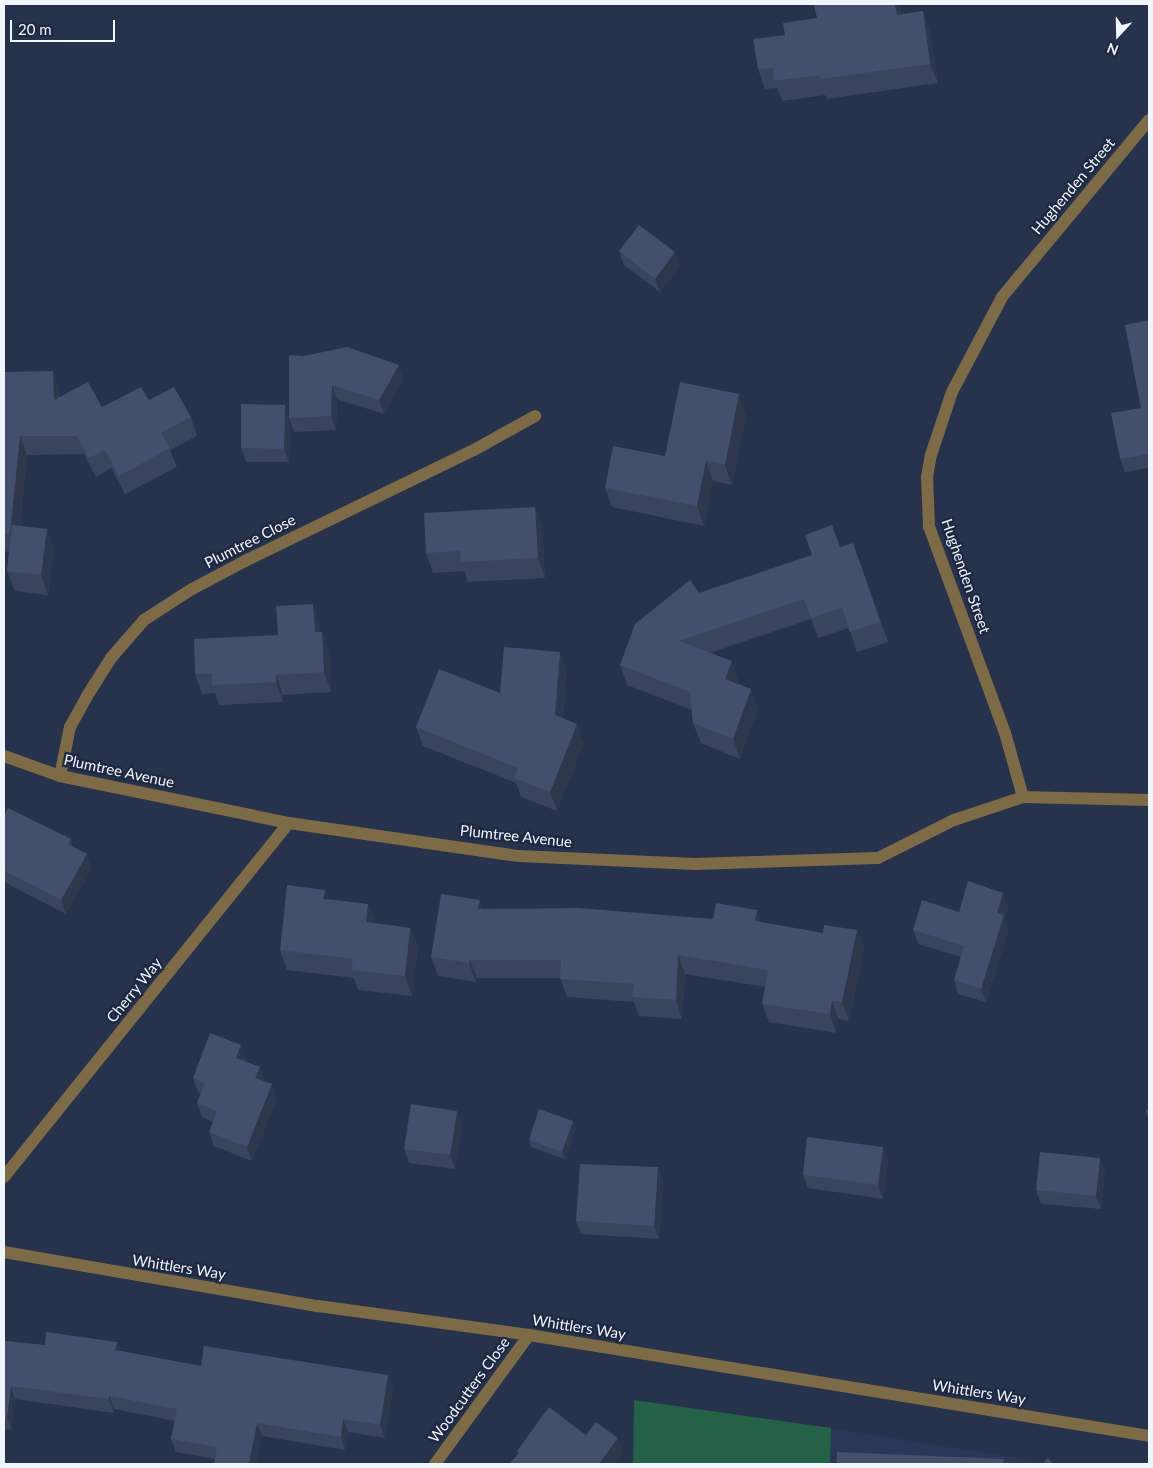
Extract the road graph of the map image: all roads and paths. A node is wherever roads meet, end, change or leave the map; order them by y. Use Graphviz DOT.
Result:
graph roads {
  1 [pos="1149,120"];
  2 [pos="535,416"];
  3 [pos="4,756"];
  4 [pos="60,776"];
  5 [pos="1023,797"];
  6 [pos="1149,800"];
  7 [pos="289,823"];
  8 [pos="4,1177"];
  9 [pos="4,1252"];
  10 [pos="529,1335"];
  11 [pos="1149,1436"];
  12 [pos="435,1464"];
  1 -- 5 [label="street, Hughenden Street"];
  2 -- 4 [label="street, Plumtree Close"];
  3 -- 4 [label="street, Plumtree Avenue"];
  4 -- 7 [label="street, Plumtree Avenue"];
  5 -- 6 [label="street"];
  5 -- 7 [label="street, Plumtree Avenue"];
  7 -- 8 [label="street, Cherry Way"];
  9 -- 10 [label="street, Whittlers Way"];
  10 -- 11 [label="street, Whittlers Way"];
  10 -- 12 [label="street, Woodcutters Close"];
}
